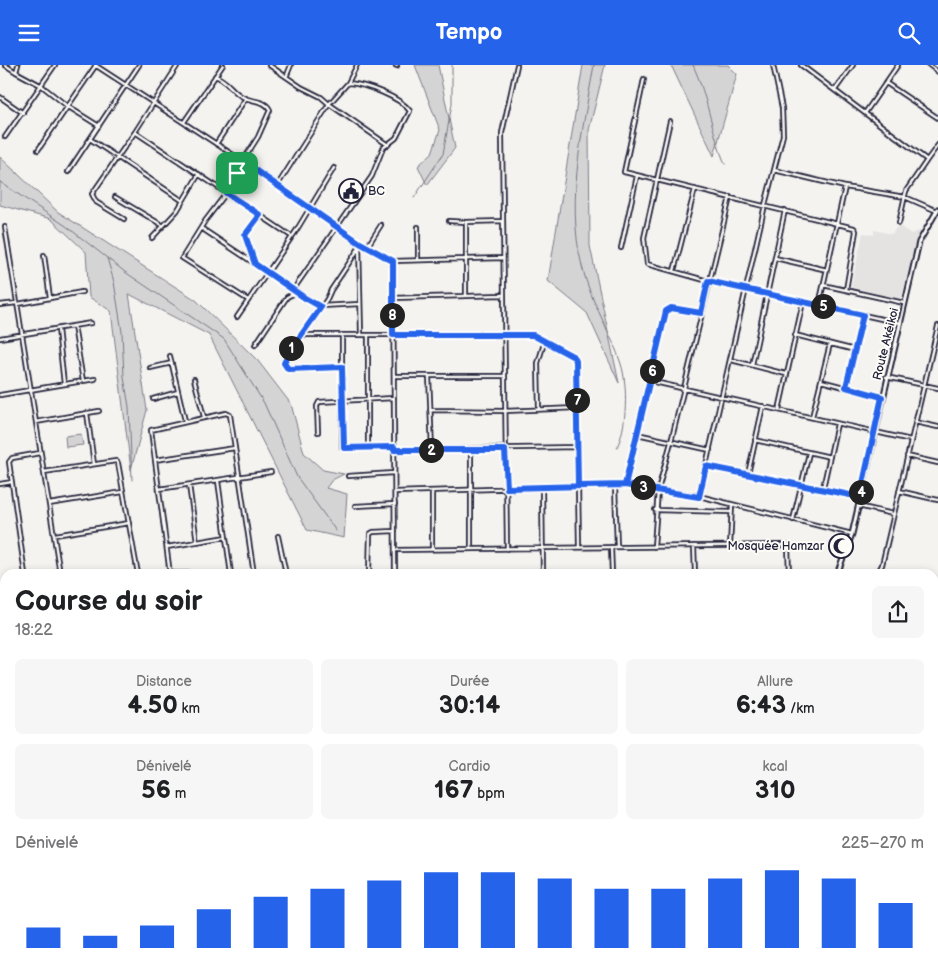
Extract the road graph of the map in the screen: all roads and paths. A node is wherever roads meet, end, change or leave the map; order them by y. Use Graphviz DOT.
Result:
graph roads {
  1 [pos="5,65"];
  2 [pos="18,65"];
  3 [pos="55,65"];
  4 [pos="95,65"];
  5 [pos="139,65"];
  6 [pos="178,65"];
  7 [pos="223,65"];
  8 [pos="269,65"];
  9 [pos="290,65"];
  10 [pos="357,65"];
  11 [pos="517,65"];
  12 [pos="773,65"];
  13 [pos="801,65"];
  14 [pos="853,65"];
  15 [pos="898,65"];
  16 [pos="929,65"];
  17 [pos="805,66"];
  18 [pos="16,72"];
  19 [pos="938,72"];
  20 [pos="287,75"];
  21 [pos="215,76"];
  22 [pos="644,79"];
  23 [pos="348,83"];
  24 [pos="886,83"];
  25 [pos="127,84"];
  26 [pos="42,86"];
  27 [pos="834,91"];
  28 [pos="0,97"];
  29 [pos="246,99"];
  30 [pos="155,103"];
  31 [pos="328,104"];
  32 [pos="67,106"];
  33 [pos="23,113"];
  34 [pos="865,113"];
  35 [pos="938,118"];
  36 [pos="670,121"];
  37 [pos="184,123"];
  38 [pos="99,126"];
  39 [pos="135,132"];
  40 [pos="5,137"];
  41 [pos="90,139"];
  42 [pos="216,144"];
  43 [pos="388,145"];
  44 [pos="938,145"];
  45 [pos="38,150"];
  46 [pos="117,157"];
  47 [pos="927,160"];
  48 [pos="242,161"];
  49 [pos="334,167"];
  50 [pos="774,170"];
  51 [pos="68,172"];
  52 [pos="199,174"];
  53 [pos="637,176"];
  54 [pos="658,180"];
  55 [pos="277,185"];
  56 [pos="845,187"];
  57 [pos="695,189"];
  58 [pos="226,193"];
  59 [pos="115,197"];
  60 [pos="730,197"];
  61 [pos="905,197"];
  62 [pos="183,201"];
  63 [pos="765,205"];
  64 [pos="309,208"];
  65 [pos="785,210"];
  66 [pos="938,211"];
  67 [pos="260,215"];
  68 [pos="124,219"];
  69 [pos="449,221"];
  70 [pos="503,221"];
  71 [pos="466,222"];
  72 [pos="837,223"];
  73 [pos="899,223"];
  74 [pos="162,225"];
  75 [pos="381,225"];
  76 [pos="5,227"];
  77 [pos="337,227"];
  78 [pos="418,227"];
  79 [pos="202,228"];
  80 [pos="292,235"];
  81 [pos="152,238"];
  82 [pos="360,243"];
  83 [pos="367,247"];
  84 [pos="359,248"];
  85 [pos="621,248"];
  86 [pos="44,255"];
  87 [pos="503,258"];
  88 [pos="775,258"];
  89 [pos="418,259"];
  90 [pos="466,259"];
  91 [pos="393,261"];
  92 [pos="255,264"];
  93 [pos="827,270"];
  94 [pos="267,271"];
  95 [pos="674,271"];
  96 [pos="708,281"];
  97 [pos="824,285"];
  98 [pos="746,289"];
  99 [pos="846,290"];
  100 [pos="295,291"];
  101 [pos="82,292"];
  102 [pos="768,294"];
  103 [pos="503,295"];
  104 [pos="466,296"];
  105 [pos="50,297"];
  106 [pos="392,298"];
  107 [pos="248,300"];
  108 [pos="803,302"];
  109 [pos="904,303"];
  110 [pos="17,304"];
  111 [pos="360,304"];
  112 [pos="0,305"];
  113 [pos="819,305"];
  114 [pos="321,307"];
  115 [pos="701,313"];
  116 [pos="863,315"];
  117 [pos="237,317"];
  118 [pos="91,323"];
  119 [pos="900,323"];
  120 [pos="74,326"];
  121 [pos="938,326"];
  122 [pos="58,329"];
  123 [pos="22,334"];
  124 [pos="504,334"];
  125 [pos="303,335"];
  126 [pos="342,335"];
  127 [pos="361,335"];
  128 [pos="368,335"];
  129 [pos="393,335"];
  130 [pos="795,335"];
  131 [pos="0,338"];
  132 [pos="545,340"];
  133 [pos="830,344"];
  134 [pos="255,345"];
  135 [pos="855,350"];
  136 [pos="170,356"];
  137 [pos="731,360"];
  138 [pos="172,363"];
  139 [pos="752,365"];
  140 [pos="342,367"];
  141 [pos="150,368"];
  142 [pos="786,374"];
  143 [pos="394,375"];
  144 [pos="429,376"];
  145 [pos="504,376"];
  146 [pos="886,377"];
  147 [pos="95,379"];
  148 [pos="194,379"];
  149 [pos="83,381"];
  150 [pos="650,381"];
  151 [pos="821,381"];
  152 [pos="64,384"];
  153 [pos="924,385"];
  154 [pos="846,387"];
  155 [pos="938,388"];
  156 [pos="684,389"];
  157 [pos="31,390"];
  158 [pos="179,392"];
  159 [pos="0,395"];
  160 [pos="722,397"];
  161 [pos="882,397"];
  162 [pos="394,398"];
  163 [pos="153,399"];
  164 [pos="368,400"];
  165 [pos="343,401"];
  166 [pos="763,406"];
  167 [pos="577,408"];
  168 [pos="430,410"];
  169 [pos="539,410"];
  170 [pos="779,410"];
  171 [pos="99,411"];
  172 [pos="505,411"];
  173 [pos="87,413"];
  174 [pos="204,417"];
  175 [pos="812,417"];
  176 [pos="186,421"];
  177 [pos="36,422"];
  178 [pos="915,422"];
  179 [pos="837,424"];
  180 [pos="938,427"];
  181 [pos="318,432"];
  182 [pos="874,432"];
  183 [pos="637,434"];
  184 [pos="755,440"];
  185 [pos="911,440"];
  186 [pos="671,442"];
  187 [pos="368,447"];
  188 [pos="578,447"];
  189 [pos="235,448"];
  190 [pos="394,448"];
  191 [pos="432,450"];
  192 [pos="471,450"];
  193 [pos="505,450"];
  194 [pos="710,450"];
  195 [pos="40,453"];
  196 [pos="809,453"];
  197 [pos="907,456"];
  198 [pos="830,457"];
  199 [pos="938,458"];
  200 [pos="154,460"];
  201 [pos="937,463"];
  202 [pos="94,464"];
  203 [pos="706,466"];
  204 [pos="44,472"];
  205 [pos="271,472"];
  206 [pos="395,473"];
  207 [pos="748,475"];
  208 [pos="348,476"];
  209 [pos="238,477"];
  210 [pos="218,480"];
  211 [pos="12,483"];
  212 [pos="0,484"];
  213 [pos="189,485"];
  214 [pos="615,485"];
  215 [pos="625,485"];
  216 [pos="578,486"];
  217 [pos="801,486"];
  218 [pos="542,487"];
  219 [pos="507,488"];
  220 [pos="823,488"];
  221 [pos="159,489"];
  222 [pos="471,490"];
  223 [pos="658,490"];
  224 [pos="432,491"];
  225 [pos="899,491"];
  226 [pos="123,492"];
  227 [pos="395,492"];
  228 [pos="699,497"];
  229 [pos="860,497"];
  230 [pos="938,500"];
  231 [pos="395,504"];
  232 [pos="49,505"];
  233 [pos="732,505"];
  234 [pos="355,506"];
  235 [pos="858,506"];
  236 [pos="655,510"];
  237 [pos="731,512"];
  238 [pos="894,514"];
  239 [pos="793,520"];
  240 [pos="129,523"];
  241 [pos="395,531"];
  242 [pos="852,534"];
  243 [pos="55,535"];
  244 [pos="278,536"];
  245 [pos="226,537"];
  246 [pos="197,542"];
  247 [pos="694,546"];
  248 [pos="730,546"];
  249 [pos="167,547"];
  250 [pos="580,547"];
  251 [pos="611,547"];
  252 [pos="617,547"];
  253 [pos="654,547"];
  254 [pos="543,548"];
  255 [pos="432,549"];
  256 [pos="471,549"];
  257 [pos="507,549"];
  258 [pos="395,550"];
  259 [pos="24,569"];
  260 [pos="59,569"];
  261 [pos="137,569"];
  262 [pos="170,569"];
  263 [pos="230,569"];
  264 [pos="253,569"];
  265 [pos="285,569"];
  266 [pos="369,569"];
  267 [pos="395,569"];
  268 [pos="543,569"];
  269 [pos="612,569"];
  270 [pos="695,569"];
  271 [pos="789,569"];
  272 [pos="839,569"];
  273 [pos="880,569"];
  1 -- 18 [label="street"];
  2 -- 18 [label="street"];
  3 -- 26 [label="street"];
  4 -- 25 [label="street"];
  4 -- 32 [label="street"];
  5 -- 25 [label="street"];
  6 -- 30 [label="street"];
  7 -- 21 [label="street"];
  8 -- 20 [label="street"];
  9 -- 20 [label="street"];
  10 -- 23 [label="street"];
  11 -- 70 [label="street"];
  12 -- 50 [label="street"];
  13 -- 17 [label="street"];
  14 -- 27 [label="street"];
  15 -- 24 [label="street"];
  16 -- 19 [label="street"];
  17 -- 27 [label="street"];
  18 -- 26 [label="street"];
  20 -- 31 [label="street"];
  21 -- 29 [label="street"];
  21 -- 37 [label="street"];
  22 -- 53 [label="street"];
  23 -- 31 [label="street"];
  23 -- 43 [label="street"];
  24 -- 34 [label="street"];
  24 -- 35 [label="street"];
  25 -- 30 [label="street"];
  25 -- 38 [label="street"];
  26 -- 32 [label="street"];
  26 -- 33 [label="street"];
  27 -- 34 [label="street"];
  28 -- 33 [label="street"];
  29 -- 42 [label="street"];
  29 -- 48 [label="street"];
  30 -- 37 [label="street"];
  30 -- 39 [label="street"];
  31 -- 43 [label="street"];
  31 -- 55 [label="street"];
  32 -- 38 [label="street"];
  32 -- 45 [label="street"];
  33 -- 40 [label="street"];
  34 -- 47 [label="street"];
  36 -- 54 [label="street"];
  37 -- 42 [label="street"];
  38 -- 41 [label="street"];
  39 -- 46 [label="street"];
  39 -- 52 [label="street"];
  41 -- 46 [label="street"];
  41 -- 51 [label="street"];
  42 -- 48 [label="street"];
  43 -- 77 [label="street"];
  44 -- 47 [label="street"];
  46 -- 62 [label="street"];
  46 -- 68 [label="street"];
  47 -- 61 [label="street"];
  48 -- 55 [label="street"];
  48 -- 58 [label="street"];
  49 -- 64 [label="street"];
  50 -- 56 [label="street"];
  50 -- 63 [label="street"];
  52 -- 58 [label="street"];
  52 -- 62 [label="street"];
  53 -- 54 [label="street"];
  53 -- 85 [label="street"];
  54 -- 57 [label="street"];
  54 -- 95 [label="street"];
  55 -- 64 [label="street"];
  56 -- 61 [label="street"];
  56 -- 72 [label="street"];
  57 -- 60 [label="street"];
  57 -- 95 [label="street"];
  58 -- 67 [label="street"];
  58 -- 79 [label="street"];
  59 -- 74 [label="street"];
  60 -- 63 [label="street"];
  60 -- 96 [label="street"];
  61 -- 66 [label="street"];
  61 -- 73 [label="street"];
  62 -- 74 [label="street"];
  63 -- 65 [label="street"];
  63 -- 98 [label="street"];
  64 -- 77 [label="street"];
  64 -- 80 [label="street"];
  65 -- 72 [label="street"];
  65 -- 88 [label="street"];
  66 -- 109 [label="street, Route Akéikoi"];
  67 -- 80 [label="street"];
  67 -- 92 [label="street"];
  69 -- 71 [label="street"];
  70 -- 71 [label="street"];
  70 -- 87 [label="street"];
  71 -- 90 [label="street"];
  72 -- 93 [label="street"];
  72 -- 99 [label="street"];
  74 -- 81 [label="street"];
  75 -- 83 [label="street"];
  76 -- 110 [label="street"];
  77 -- 82 [label="street"];
  77 -- 100 [label="street"];
  78 -- 89 [label="street"];
  79 -- 92 [label="street"];
  79 -- 107 [label="street"];
  80 -- 94 [label="street"];
  82 -- 83 [label="street"];
  82 -- 84 [label="street"];
  83 -- 91 [label="street"];
  84 -- 111 [label="street"];
  84 -- 114 [label="street"];
  86 -- 105 [label="street"];
  87 -- 90 [label="street"];
  87 -- 103 [label="street"];
  88 -- 93 [label="street"];
  88 -- 102 [label="street"];
  89 -- 90 [label="street"];
  89 -- 91 [label="street"];
  90 -- 104 [label="street"];
  91 -- 106 [label="street"];
  92 -- 94 [label="street"];
  93 -- 97 [label="street"];
  94 -- 100 [label="street"];
  94 -- 107 [label="street"];
  95 -- 96 [label="street"];
  96 -- 98 [label="street"];
  96 -- 115 [label="street"];
  97 -- 99 [label="street"];
  97 -- 113 [label="street"];
  98 -- 102 [label="street"];
  98 -- 137 [label="street"];
  99 -- 109 [label="street"];
  100 -- 114 [label="street"];
  100 -- 134 [label="street"];
  101 -- 105 [label="street"];
  102 -- 108 [label="street"];
  102 -- 139 [label="street"];
  103 -- 104 [label="street"];
  103 -- 124 [label="street"];
  104 -- 106 [label="street"];
  105 -- 110 [label="street"];
  106 -- 129 [label="street"];
  107 -- 117 [label="street"];
  108 -- 113 [label="street"];
  108 -- 130 [label="street"];
  109 -- 119 [label="street, Route Akéikoi"];
  110 -- 112 [label="street"];
  110 -- 123 [label="street"];
  111 -- 114 [label="street"];
  111 -- 127 [label="street"];
  113 -- 116 [label="street"];
  114 -- 125 [label="street"];
  115 -- 150 [label="street"];
  115 -- 156 [label="street"];
  116 -- 119 [label="street"];
  116 -- 135 [label="street"];
  118 -- 120 [label="street"];
  119 -- 146 [label="street, Route Akéikoi"];
  120 -- 122 [label="street"];
  120 -- 149 [label="street"];
  121 -- 153 [label="street"];
  122 -- 123 [label="street"];
  122 -- 152 [label="street"];
  123 -- 131 [label="street"];
  123 -- 157 [label="street"];
  124 -- 129 [label="street"];
  124 -- 132 [label="street"];
  124 -- 145 [label="street"];
  125 -- 126 [label="street"];
  125 -- 140 [label="street"];
  126 -- 127 [label="street"];
  126 -- 140 [label="street"];
  127 -- 128 [label="street"];
  128 -- 129 [label="street"];
  128 -- 164 [label="street"];
  129 -- 143 [label="street"];
  130 -- 133 [label="street"];
  130 -- 142 [label="street"];
  132 -- 167 [label="street"];
  132 -- 169 [label="street"];
  133 -- 135 [label="street"];
  133 -- 151 [label="street"];
  135 -- 154 [label="street"];
  136 -- 138 [label="street"];
  137 -- 139 [label="street"];
  137 -- 160 [label="street"];
  138 -- 141 [label="street"];
  138 -- 158 [label="street"];
  139 -- 142 [label="street"];
  140 -- 165 [label="street"];
  142 -- 170 [label="street"];
  143 -- 144 [label="street"];
  143 -- 162 [label="street"];
  144 -- 145 [label="street"];
  144 -- 168 [label="street"];
  145 -- 172 [label="street"];
  146 -- 153 [label="street"];
  146 -- 161 [label="street, Route Akéikoi"];
  147 -- 149 [label="street"];
  148 -- 174 [label="street"];
  149 -- 152 [label="street"];
  150 -- 156 [label="street"];
  150 -- 183 [label="street"];
  151 -- 154 [label="street"];
  151 -- 175 [label="street"];
  152 -- 157 [label="street"];
  153 -- 155 [label="street"];
  153 -- 178 [label="street"];
  154 -- 161 [label="street"];
  156 -- 160 [label="street"];
  156 -- 186 [label="street"];
  157 -- 159 [label="street"];
  157 -- 177 [label="street"];
  158 -- 163 [label="street"];
  158 -- 176 [label="street"];
  160 -- 166 [label="street"];
  160 -- 194 [label="street"];
  161 -- 182 [label="street, Route Akéikoi"];
  162 -- 164 [label="street"];
  162 -- 190 [label="street"];
  164 -- 165 [label="street"];
  164 -- 187 [label="street"];
  165 -- 181 [label="street"];
  165 -- 187 [label="street"];
  166 -- 170 [label="street"];
  166 -- 184 [label="street"];
  167 -- 169 [label="street"];
  167 -- 188 [label="street"];
  168 -- 172 [label="street"];
  168 -- 191 [label="street"];
  169 -- 172 [label="street"];
  170 -- 175 [label="street"];
  171 -- 173 [label="street"];
  172 -- 193 [label="street"];
  173 -- 177 [label="street"];
  173 -- 202 [label="street"];
  174 -- 176 [label="street"];
  174 -- 189 [label="street"];
  175 -- 179 [label="street"];
  176 -- 200 [label="street"];
  177 -- 195 [label="street"];
  178 -- 180 [label="street"];
  178 -- 185 [label="street"];
  179 -- 182 [label="street"];
  179 -- 198 [label="street"];
  182 -- 185 [label="street"];
  182 -- 229 [label="street, Route Akéikoi"];
  183 -- 186 [label="street"];
  183 -- 215 [label="street"];
  184 -- 196 [label="street"];
  184 -- 207 [label="street"];
  185 -- 197 [label="street"];
  186 -- 194 [label="street"];
  186 -- 223 [label="street"];
  187 -- 190 [label="street"];
  188 -- 193 [label="street"];
  188 -- 216 [label="street"];
  189 -- 200 [label="street"];
  189 -- 209 [label="street"];
  190 -- 191 [label="street"];
  190 -- 206 [label="street"];
  191 -- 192 [label="street"];
  192 -- 193 [label="street"];
  192 -- 222 [label="street"];
  193 -- 219 [label="street"];
  194 -- 203 [label="street"];
  195 -- 204 [label="street"];
  195 -- 211 [label="street"];
  196 -- 198 [label="street"];
  196 -- 217 [label="street"];
  197 -- 201 [label="street"];
  197 -- 225 [label="street"];
  198 -- 220 [label="street"];
  199 -- 201 [label="street"];
  200 -- 221 [label="street"];
  202 -- 204 [label="street"];
  202 -- 226 [label="street"];
  203 -- 207 [label="street"];
  203 -- 228 [label="street"];
  204 -- 232 [label="street"];
  205 -- 209 [label="street"];
  206 -- 208 [label="street"];
  206 -- 227 [label="street"];
  207 -- 217 [label="street"];
  209 -- 210 [label="street"];
  209 -- 264 [label="street"];
  210 -- 213 [label="street"];
  210 -- 245 [label="street"];
  211 -- 212 [label="street"];
  211 -- 259 [label="street"];
  213 -- 221 [label="street"];
  213 -- 246 [label="street"];
  214 -- 215 [label="street"];
  214 -- 216 [label="street"];
  214 -- 252 [label="street"];
  215 -- 223 [label="street"];
  216 -- 218 [label="street"];
  216 -- 250 [label="street"];
  217 -- 220 [label="street"];
  217 -- 239 [label="street"];
  218 -- 219 [label="street"];
  218 -- 254 [label="street"];
  219 -- 222 [label="street"];
  219 -- 257 [label="street"];
  220 -- 229 [label="street"];
  221 -- 249 [label="street"];
  222 -- 224 [label="street"];
  222 -- 256 [label="street"];
  223 -- 228 [label="street"];
  223 -- 236 [label="street"];
  224 -- 227 [label="street"];
  224 -- 255 [label="street"];
  225 -- 230 [label="street"];
  225 -- 238 [label="street"];
  226 -- 232 [label="street"];
  226 -- 240 [label="street"];
  227 -- 231 [label="street"];
  228 -- 233 [label="street"];
  229 -- 235 [label="street, Route Akéikoi"];
  231 -- 234 [label="street"];
  231 -- 241 [label="street"];
  232 -- 243 [label="street"];
  233 -- 237 [label="street"];
  233 -- 239 [label="street"];
  235 -- 238 [label="street"];
  235 -- 242 [label="street, Route Akéikoi"];
  236 -- 237 [label="street"];
  236 -- 253 [label="street"];
  237 -- 248 [label="street"];
  238 -- 273 [label="street"];
  239 -- 242 [label="street"];
  240 -- 243 [label="street"];
  240 -- 261 [label="street"];
  241 -- 258 [label="street"];
  241 -- 266 [label="street"];
  242 -- 272 [label="street, Route Akéikoi"];
  243 -- 260 [label="street"];
  244 -- 265 [label="street"];
  245 -- 246 [label="street"];
  245 -- 263 [label="street"];
  246 -- 249 [label="street"];
  247 -- 248 [label="street"];
  247 -- 253 [label="street"];
  247 -- 270 [label="street"];
  248 -- 271 [label="street"];
  249 -- 262 [label="street"];
  250 -- 251 [label="street"];
  250 -- 254 [label="street"];
  251 -- 252 [label="street"];
  251 -- 269 [label="street"];
  252 -- 253 [label="street"];
  254 -- 257 [label="street"];
  254 -- 268 [label="street"];
  255 -- 256 [label="street"];
  255 -- 258 [label="street"];
  256 -- 257 [label="street"];
  258 -- 267 [label="street"];
}
